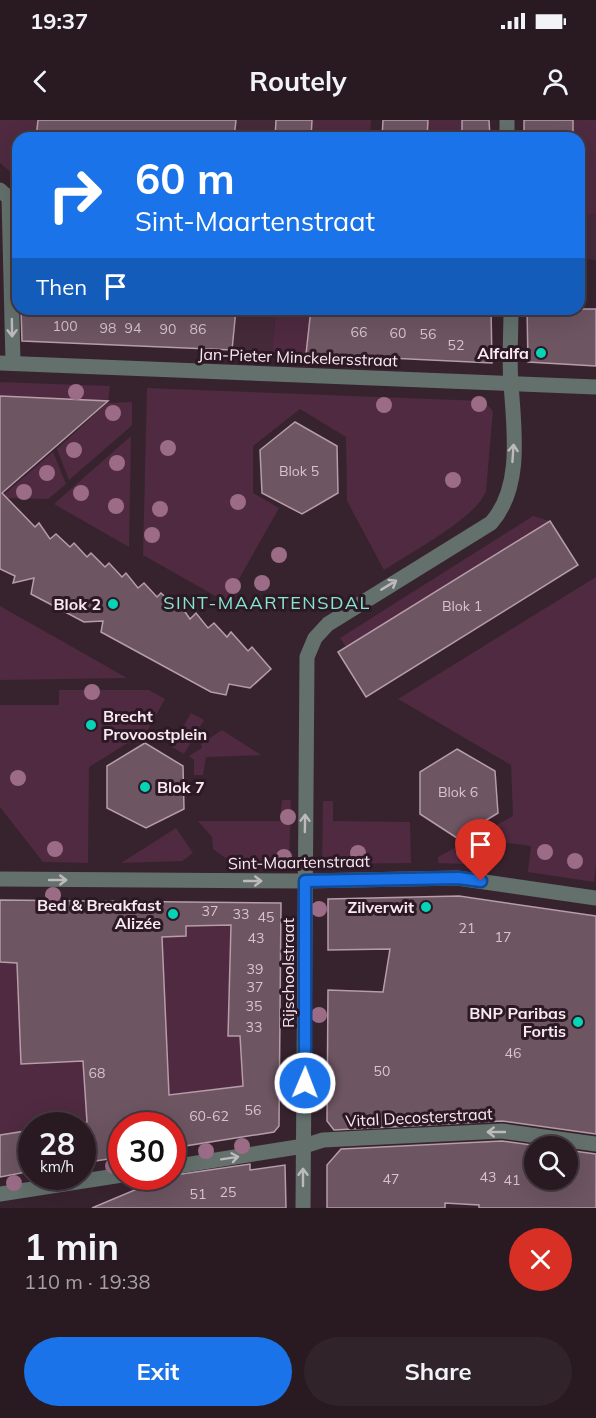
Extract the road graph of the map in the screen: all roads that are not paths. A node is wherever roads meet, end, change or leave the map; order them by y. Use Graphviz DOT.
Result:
graph roads {
  1 [pos="0,190"];
  2 [pos="511,315"];
  3 [pos="6,363"];
  4 [pos="511,382"];
  5 [pos="596,387"];
  6 [pos="0,879"];
  7 [pos="305,881"];
  8 [pos="596,898"];
  9 [pos="596,1144"];
  10 [pos="304,1146"];
  11 [pos="186,1165"];
  12 [pos="108,1177"];
  13 [pos="0,1194"];
  14 [pos="303,1208"];
  1 -- 3 [label="street, one-way"];
  2 -- 4 [label="street, Rijschoolstraat"];
  3 -- 4 [label="street, Jan-Pieter Minckelersstraat"];
  4 -- 5 [label="street, Jan-Pieter Minckelersstraat"];
  7 -- 4 [label="street, Rijschoolstraat, one-way"];
  6 -- 7 [label="street, Sint-Maartenstraat, one-way"];
  7 -- 8 [label="street, Sint-Maartenstraat"];
  7 -- 10 [label="street, Rijschoolstraat"];
  9 -- 10 [label="street, Vital Decosterstraat, one-way"];
  11 -- 10 [label="street, Vital Decosterstraat, one-way"];
  14 -- 10 [label="street, Rijschoolstraat, one-way"];
  12 -- 13 [label="street"];
}
